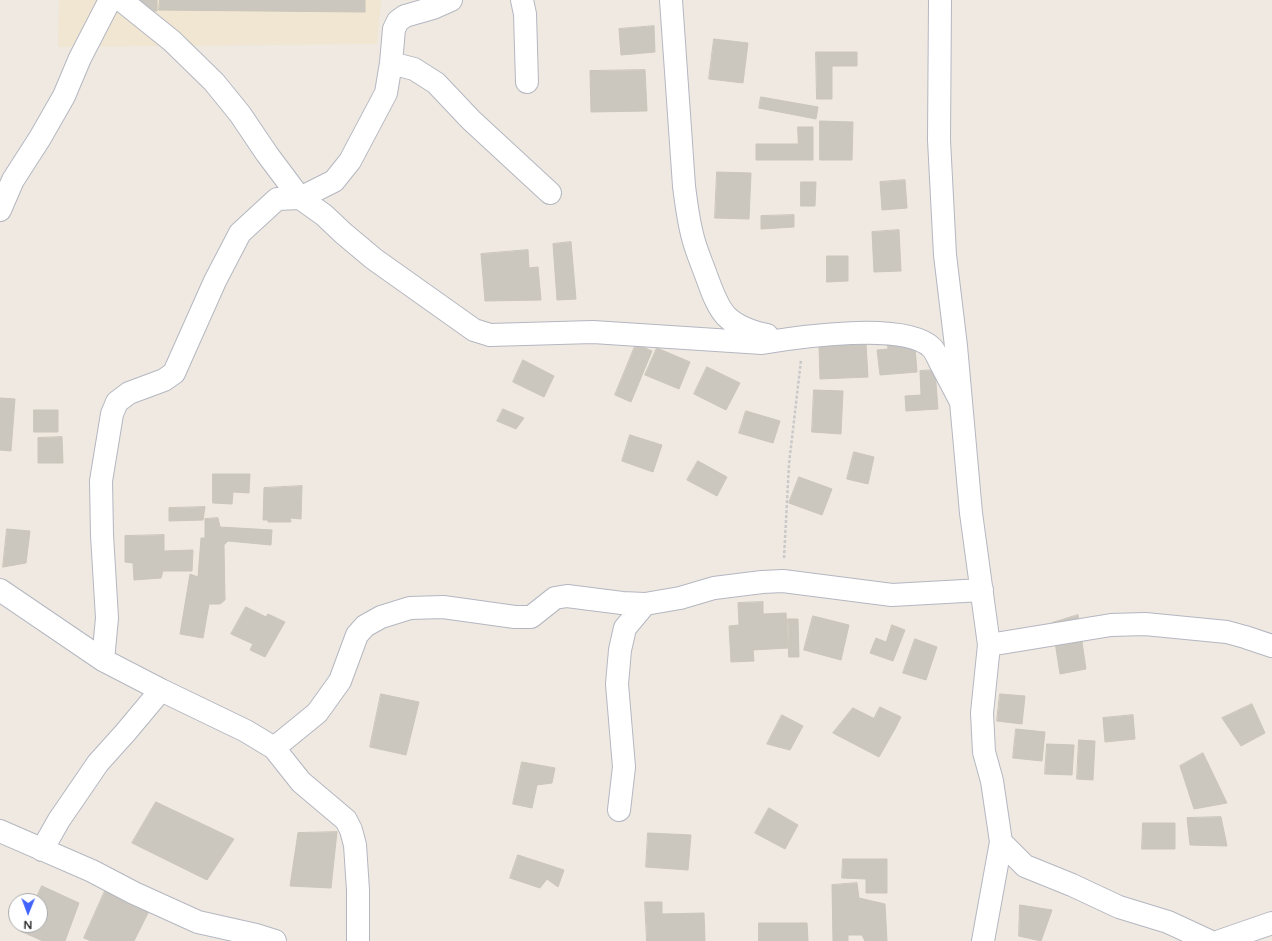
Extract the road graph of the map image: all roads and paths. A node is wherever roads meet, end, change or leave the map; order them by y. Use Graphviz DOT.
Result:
graph roads {
  1 [pos="110,0"];
  2 [pos="121,0"];
  3 [pos="451,0"];
  4 [pos="522,0"];
  5 [pos="671,0"];
  6 [pos="940,0"];
  7 [pos="391,63"];
  8 [pos="527,82"];
  9 [pos="550,194"];
  10 [pos="300,198"];
  11 [pos="0,210"];
  12 [pos="786,339"];
  13 [pos="961,402"];
  14 [pos="782,581"];
  15 [pos="0,590"];
  16 [pos="982,590"];
  17 [pos="646,604"];
  18 [pos="989,645"];
  19 [pos="1272,646"];
  20 [pos="104,660"];
  21 [pos="161,690"];
  22 [pos="274,748"];
  23 [pos="619,810"];
  24 [pos="0,831"];
  25 [pos="1001,842"];
  26 [pos="42,850"];
  27 [pos="1272,922"];
  28 [pos="211,933"];
  29 [pos="275,941"];
  30 [pos="358,941"];
  31 [pos="983,941"];
  32 [pos="1209,941"];
  33 [pos="1220,941"];
  1 -- 11 [label="street"];
  2 -- 10 [label="street"];
  3 -- 7 [label="street"];
  4 -- 8 [label="street"];
  5 -- 12 [label="street"];
  6 -- 13 [label="street"];
  7 -- 9 [label="street"];
  7 -- 10 [label="street"];
  10 -- 12 [label="street"];
  10 -- 20 [label="street"];
  12 -- 13 [label="street"];
  12 -- 14 [label="path"];
  13 -- 16 [label="street"];
  14 -- 16 [label="street"];
  14 -- 17 [label="street"];
  15 -- 20 [label="street"];
  16 -- 18 [label="street"];
  17 -- 22 [label="street"];
  17 -- 23 [label="street"];
  18 -- 19 [label="street"];
  18 -- 25 [label="street"];
  20 -- 21 [label="street"];
  21 -- 22 [label="street"];
  21 -- 26 [label="street"];
  22 -- 30 [label="street"];
  24 -- 26 [label="street"];
  25 -- 31 [label="street"];
  25 -- 32 [label="street"];
  26 -- 28 [label="street"];
  27 -- 33 [label="street"];
  28 -- 29 [label="street"];
}
